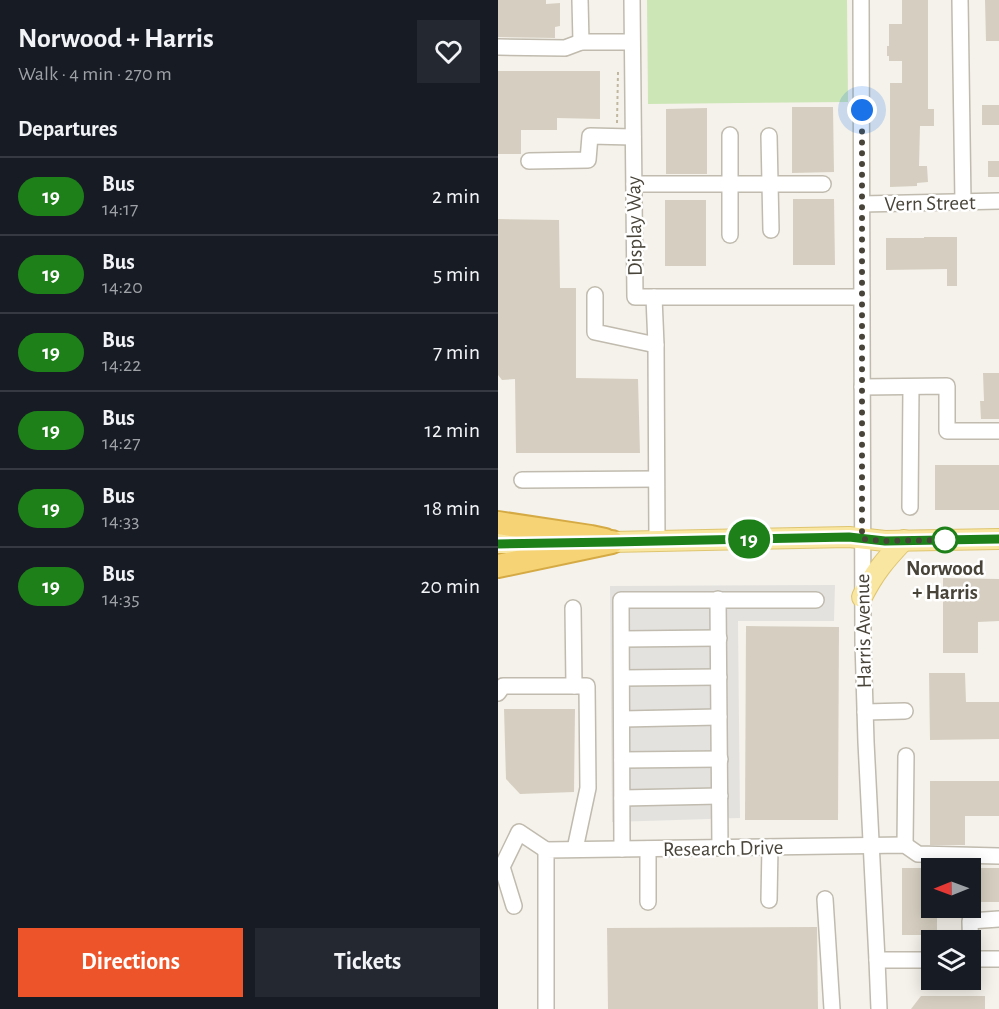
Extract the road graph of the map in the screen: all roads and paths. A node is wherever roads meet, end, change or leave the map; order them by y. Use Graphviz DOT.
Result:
graph roads {
  1 [pos="579,0"];
  2 [pos="632,0"];
  3 [pos="861,0"];
  4 [pos="960,0"];
  5 [pos="581,42"];
  6 [pos="632,42"];
  7 [pos="498,47"];
  8 [pos="730,135"];
  9 [pos="769,136"];
  10 [pos="633,137"];
  11 [pos="529,161"];
  12 [pos="634,184"];
  13 [pos="730,184"];
  14 [pos="769,184"];
  15 [pos="823,184"];
  16 [pos="999,201"];
  17 [pos="963,202"];
  18 [pos="862,204"];
  19 [pos="771,230"];
  20 [pos="730,235"];
  21 [pos="595,295"];
  22 [pos="654,297"];
  23 [pos="862,297"];
  24 [pos="656,345"];
  25 [pos="862,387"];
  26 [pos="911,387"];
  27 [pos="999,431"];
  28 [pos="656,479"];
  29 [pos="522,480"];
  30 [pos="910,507"];
  31 [pos="498,524"];
  32 [pos="862,539"];
  33 [pos="999,539"];
  34 [pos="904,540"];
  35 [pos="657,541"];
  36 [pos="612,542"];
  37 [pos="498,543"];
  38 [pos="498,566"];
  39 [pos="862,597"];
  40 [pos="718,599"];
  41 [pos="816,600"];
  42 [pos="573,608"];
  43 [pos="719,638"];
  44 [pos="622,639"];
  45 [pos="719,676"];
  46 [pos="622,678"];
  47 [pos="574,686"];
  48 [pos="498,693"];
  49 [pos="905,711"];
  50 [pos="865,712"];
  51 [pos="719,717"];
  52 [pos="622,719"];
  53 [pos="906,756"];
  54 [pos="720,759"];
  55 [pos="622,760"];
  56 [pos="720,796"];
  57 [pos="622,798"];
  58 [pos="905,845"];
  59 [pos="871,846"];
  60 [pos="770,847"];
  61 [pos="720,848"];
  62 [pos="575,849"];
  63 [pos="622,849"];
  64 [pos="648,849"];
  65 [pos="546,850"];
  66 [pos="999,856"];
  67 [pos="825,899"];
  68 [pos="769,900"];
  69 [pos="648,902"];
  70 [pos="514,906"];
  71 [pos="999,920"];
  72 [pos="970,930"];
  73 [pos="999,958"];
  74 [pos="981,959"];
  75 [pos="878,960"];
  76 [pos="921,960"];
  77 [pos="546,1009"];
  78 [pos="832,1009"];
  79 [pos="879,1009"];
  1 -- 5 [label="street"];
  2 -- 6 [label="street, Display Way"];
  3 -- 18 [label="street, Harris Avenue"];
  4 -- 17 [label="street"];
  5 -- 6 [label="street"];
  5 -- 7 [label="street"];
  6 -- 10 [label="street, Display Way"];
  8 -- 13 [label="street"];
  9 -- 14 [label="street"];
  10 -- 11 [label="street"];
  10 -- 12 [label="street, Display Way"];
  12 -- 13 [label="street"];
  12 -- 22 [label="street, Display Way"];
  13 -- 14 [label="street"];
  13 -- 20 [label="street"];
  14 -- 15 [label="street"];
  14 -- 19 [label="street"];
  16 -- 17 [label="street, Vern Street"];
  17 -- 18 [label="street, Vern Street"];
  18 -- 23 [label="street, Harris Avenue"];
  21 -- 24 [label="street"];
  22 -- 23 [label="street, Display Way"];
  22 -- 24 [label="street"];
  23 -- 25 [label="street, Harris Avenue"];
  24 -- 28 [label="street"];
  25 -- 26 [label="street"];
  25 -- 32 [label="street, Harris Avenue"];
  26 -- 27 [label="street"];
  26 -- 30 [label="street"];
  28 -- 29 [label="street"];
  28 -- 35 [label="street"];
  31 -- 36 [label="highway"];
  32 -- 34 [label="main road"];
  32 -- 35 [label="main road"];
  32 -- 39 [label="street, Harris Avenue"];
  33 -- 34 [label="main road"];
  34 -- 39 [label="main road"];
  35 -- 36 [label="main road"];
  36 -- 37 [label="main road"];
  36 -- 38 [label="highway"];
  39 -- 50 [label="street, Harris Avenue"];
  40 -- 41 [label="street"];
  40 -- 43 [label="street"];
  40 -- 44 [label="street"];
  42 -- 47 [label="street"];
  43 -- 44 [label="street"];
  43 -- 45 [label="street"];
  44 -- 46 [label="street"];
  45 -- 46 [label="street"];
  45 -- 51 [label="street"];
  46 -- 52 [label="street"];
  47 -- 48 [label="street"];
  47 -- 62 [label="street"];
  49 -- 50 [label="street"];
  50 -- 59 [label="street, Harris Avenue"];
  51 -- 52 [label="street"];
  51 -- 54 [label="street"];
  52 -- 55 [label="street"];
  53 -- 58 [label="street"];
  54 -- 55 [label="street"];
  54 -- 56 [label="street"];
  55 -- 57 [label="street"];
  56 -- 57 [label="street"];
  56 -- 61 [label="street"];
  57 -- 63 [label="street"];
  58 -- 59 [label="street, Research Drive"];
  58 -- 66 [label="street"];
  59 -- 60 [label="street, Research Drive"];
  59 -- 75 [label="street, Harris Avenue"];
  60 -- 61 [label="street, Research Drive"];
  60 -- 68 [label="street"];
  61 -- 64 [label="street, Research Drive"];
  62 -- 63 [label="street, Research Drive"];
  62 -- 65 [label="street, Research Drive"];
  63 -- 64 [label="street, Research Drive"];
  64 -- 69 [label="street"];
  65 -- 70 [label="street"];
  65 -- 77 [label="street"];
  67 -- 78 [label="street"];
  71 -- 72 [label="street"];
  73 -- 74 [label="street"];
  75 -- 76 [label="street"];
  75 -- 79 [label="street, Harris Avenue"];
}
